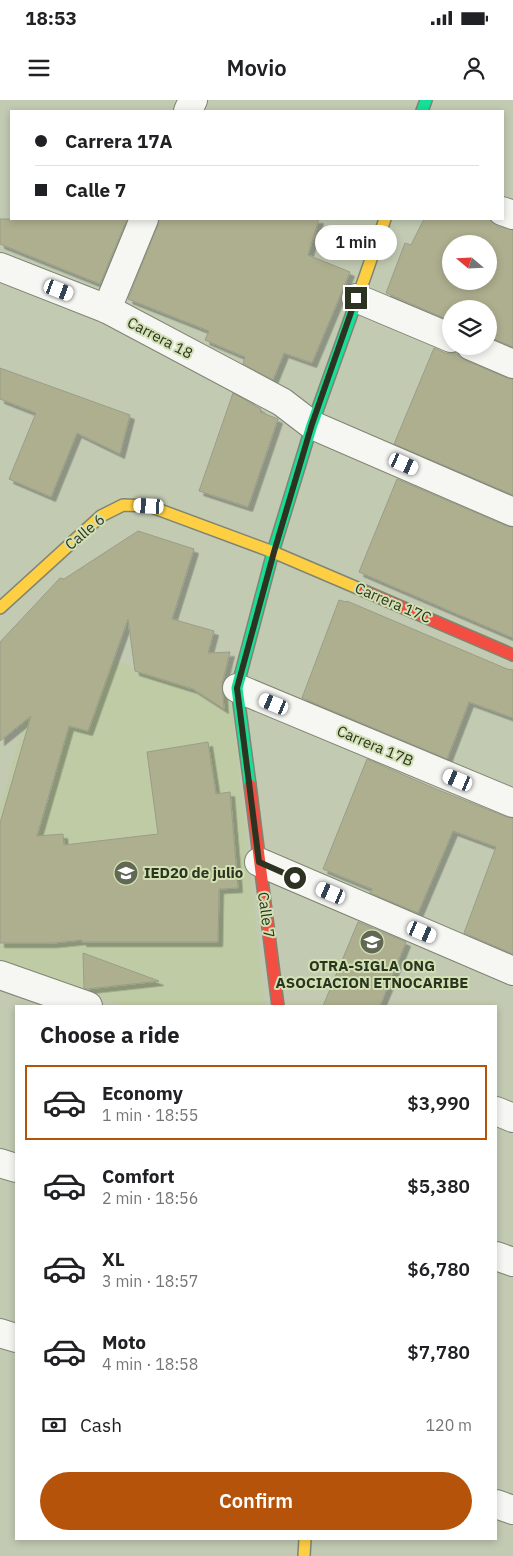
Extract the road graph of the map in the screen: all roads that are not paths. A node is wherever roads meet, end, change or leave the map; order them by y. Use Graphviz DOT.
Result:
graph roads {
  1 [pos="144,220"];
  2 [pos="385,220"];
  3 [pos="4,274"];
  4 [pos="356,298"];
  5 [pos="107,310"];
  6 [pos="442,334"];
  7 [pos="492,355"];
  8 [pos="513,364"];
  9 [pos="312,424"];
  10 [pos="513,512"];
  11 [pos="274,552"];
  12 [pos="0,608"];
  13 [pos="513,655"];
  14 [pos="237,688"];
  15 [pos="513,803"];
  16 [pos="259,862"];
  17 [pos="513,971"];
  18 [pos="0,975"];
  19 [pos="85,1005"];
  20 [pos="278,1005"];
  21 [pos="497,1111"];
  22 [pos="513,1118"];
  23 [pos="0,1163"];
  24 [pos="15,1168"];
  25 [pos="497,1256"];
  26 [pos="513,1262"];
  27 [pos="0,1333"];
  28 [pos="15,1338"];
  29 [pos="497,1504"];
  30 [pos="513,1510"];
  31 [pos="305,1540"];
  32 [pos="304,1556"];
  1 -- 5 [label="street"];
  2 -- 4 [label="street, Calle 7"];
  3 -- 5 [label="street, Carrera 18"];
  4 -- 6 [label="street"];
  4 -- 9 [label="street, Calle 7"];
  5 -- 9 [label="street, Carrera 18"];
  7 -- 8 [label="street"];
  9 -- 10 [label="street, Carrera 18"];
  9 -- 11 [label="street, Calle 7"];
  11 -- 12 [label="street, Calle 6"];
  11 -- 13 [label="street, Carrera 17C"];
  11 -- 14 [label="street, Calle 7"];
  14 -- 15 [label="street, Carrera 17B"];
  14 -- 16 [label="street, Calle 7"];
  16 -- 17 [label="street"];
  16 -- 20 [label="street, Calle 7"];
  18 -- 19 [label="street"];
  21 -- 22 [label="street"];
  23 -- 24 [label="street"];
  25 -- 26 [label="street"];
  27 -- 28 [label="street"];
  29 -- 30 [label="street"];
  31 -- 32 [label="street"];
}
